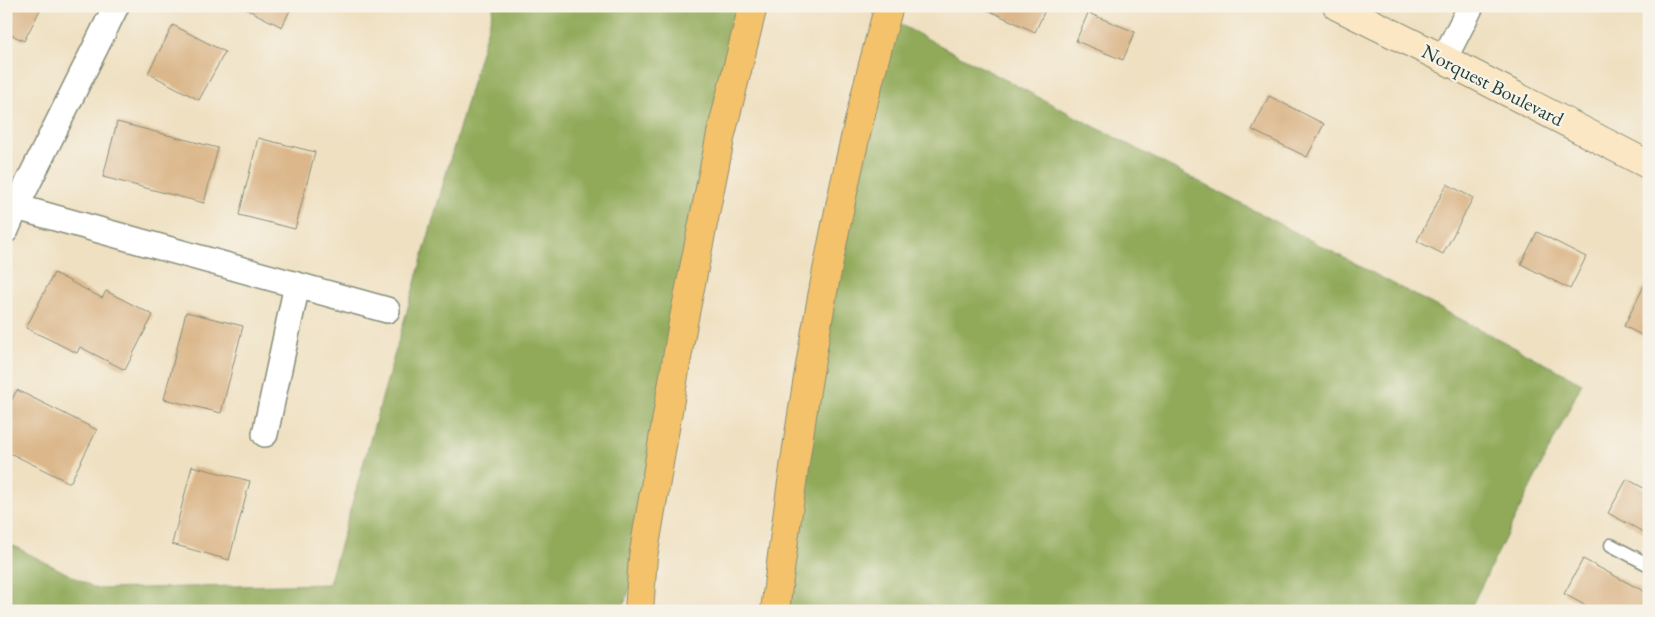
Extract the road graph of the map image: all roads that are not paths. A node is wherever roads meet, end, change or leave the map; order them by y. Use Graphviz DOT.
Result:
graph roads {
  1 [pos="116,6"];
  2 [pos="753,6"];
  3 [pos="889,6"];
  4 [pos="1337,6"];
  5 [pos="1471,6"];
  6 [pos="1444,59"];
  7 [pos="1649,165"];
  8 [pos="11,205"];
  9 [pos="6,230"];
  10 [pos="297,285"];
  11 [pos="387,310"];
  12 [pos="265,434"];
  13 [pos="1611,545"];
  14 [pos="643,556"];
  15 [pos="1649,565"];
  16 [pos="621,611"];
  17 [pos="639,611"];
  18 [pos="775,611"];
  1 -- 8 [label="street"];
  2 -- 14 [label="highway"];
  3 -- 18 [label="highway"];
  4 -- 6 [label="street, Norquest Boulevard"];
  5 -- 6 [label="street"];
  6 -- 7 [label="street, Norquest Boulevard"];
  8 -- 9 [label="street"];
  8 -- 10 [label="street"];
  10 -- 11 [label="street"];
  10 -- 12 [label="street"];
  13 -- 15 [label="lane"];
  14 -- 16 [label="highway"];
  14 -- 17 [label="highway"];
}
